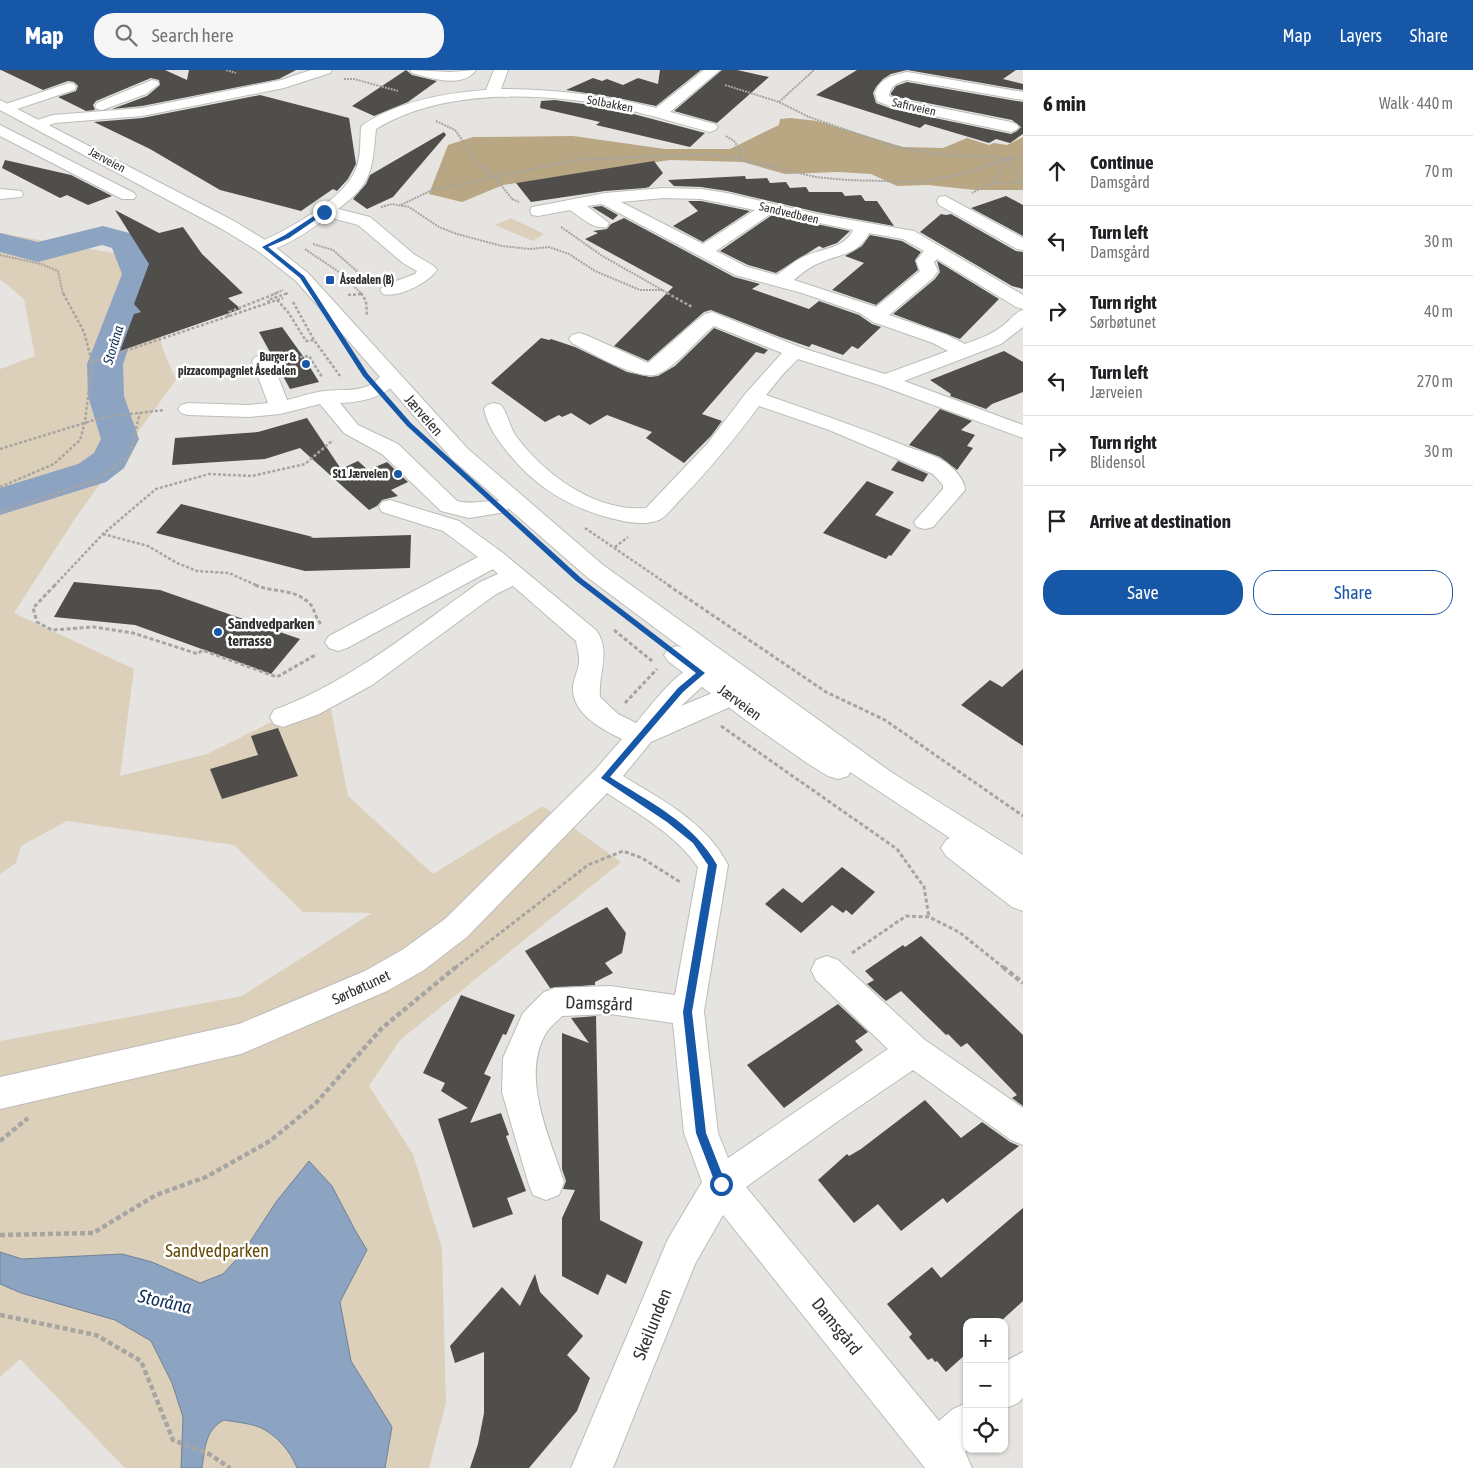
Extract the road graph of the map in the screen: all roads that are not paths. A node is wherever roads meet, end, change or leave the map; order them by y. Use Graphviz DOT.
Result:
graph roads {
  1 [pos="323,70"];
  2 [pos="417,70"];
  3 [pos="469,70"];
  4 [pos="501,70"];
  5 [pos="708,74"];
  6 [pos="152,84"];
  7 [pos="69,87"];
  8 [pos="492,94"];
  9 [pos="1023,96"];
  10 [pos="4,106"];
  11 [pos="658,114"];
  12 [pos="75,116"];
  13 [pos="38,124"];
  14 [pos="710,127"];
  15 [pos="1011,127"];
  16 [pos="0,130"];
  17 [pos="128,196"];
  18 [pos="605,198"];
  19 [pos="945,201"];
  20 [pos="572,204"];
  21 [pos="769,208"];
  22 [pos="538,211"];
  23 [pos="324,212"];
  24 [pos="601,223"];
  25 [pos="863,227"];
  26 [pos="1023,245"];
  27 [pos="264,247"];
  28 [pos="935,250"];
  29 [pos="704,251"];
  30 [pos="779,282"];
  31 [pos="383,290"];
  32 [pos="1023,303"];
  33 [pos="877,315"];
  34 [pos="1023,316"];
  35 [pos="579,339"];
  36 [pos="964,351"];
  37 [pos="795,352"];
  38 [pos="262,361"];
  39 [pos="378,381"];
  40 [pos="886,381"];
  41 [pos="325,397"];
  42 [pos="753,397"];
  43 [pos="280,408"];
  44 [pos="494,408"];
  45 [pos="188,409"];
  46 [pos="1023,432"];
  47 [pos="390,507"];
  48 [pos="498,508"];
  49 [pos="925,522"];
  50 [pos="495,558"];
  51 [pos="514,576"];
  52 [pos="338,642"];
  53 [pos="701,673"];
  54 [pos="734,686"];
  55 [pos="283,717"];
  56 [pos="639,736"];
  57 [pos="605,778"];
  58 [pos="1023,870"];
  59 [pos="1023,898"];
  60 [pos="827,970"];
  61 [pos="688,1012"];
  62 [pos="913,1051"];
  63 [pos="0,1093"];
  64 [pos="1023,1128"];
  65 [pos="546,1182"];
  66 [pos="721,1184"];
  67 [pos="1023,1372"];
  68 [pos="1008,1385"];
  69 [pos="963,1429"];
  70 [pos="944,1459"];
  71 [pos="592,1468"];
  1 -- 12 [label="street"];
  2 -- 3 [label="street"];
  4 -- 8 [label="street"];
  5 -- 11 [label="street"];
  6 -- 12 [label="street"];
  7 -- 10 [label="street"];
  8 -- 11 [label="street, Solbakken"];
  8 -- 23 [label="street, Solbakken"];
  9 -- 15 [label="street, Safirveien"];
  10 -- 13 [label="street, Jærveien"];
  11 -- 14 [label="street, Solbakken"];
  12 -- 13 [label="street"];
  13 -- 27 [label="street, Jærveien"];
  16 -- 17 [label="street"];
  18 -- 20 [label="street, Sandvedbøen"];
  18 -- 21 [label="street, Sandvedbøen"];
  18 -- 29 [label="street"];
  19 -- 26 [label="street"];
  20 -- 22 [label="street, Sandvedbøen"];
  20 -- 24 [label="street"];
  21 -- 25 [label="street, Sandvedbøen"];
  21 -- 29 [label="street"];
  23 -- 27 [label="street"];
  23 -- 31 [label="street"];
  25 -- 28 [label="street, Sandvedbøen"];
  25 -- 30 [label="street"];
  27 -- 39 [label="street, Jærveien"];
  28 -- 32 [label="street, Sandvedbøen"];
  28 -- 33 [label="street"];
  29 -- 30 [label="street"];
  30 -- 33 [label="street"];
  33 -- 36 [label="street"];
  34 -- 36 [label="street"];
  35 -- 37 [label="street"];
  36 -- 40 [label="street"];
  37 -- 40 [label="street"];
  37 -- 42 [label="street"];
  38 -- 43 [label="street"];
  39 -- 41 [label="street"];
  39 -- 48 [label="street, Jærveien"];
  39 -- 54 [label="street, Jærveien"];
  40 -- 46 [label="street"];
  41 -- 43 [label="street"];
  41 -- 48 [label="street"];
  42 -- 44 [label="street"];
  42 -- 49 [label="street"];
  43 -- 45 [label="street"];
  47 -- 50 [label="street"];
  48 -- 53 [label="street, Jærveien"];
  50 -- 51 [label="street"];
  50 -- 52 [label="street"];
  51 -- 55 [label="street"];
  51 -- 56 [label="street"];
  53 -- 54 [label="street"];
  53 -- 56 [label="street, Sørbøtunet"];
  54 -- 56 [label="street, Sørbøtunet"];
  54 -- 58 [label="street, Jærveien"];
  54 -- 59 [label="street, Jærveien"];
  56 -- 57 [label="street, Sørbøtunet"];
  57 -- 61 [label="street, Damsgård"];
  57 -- 63 [label="street, Sørbøtunet"];
  60 -- 62 [label="street"];
  61 -- 65 [label="street, Damsgård"];
  61 -- 66 [label="street, Damsgård"];
  62 -- 64 [label="street"];
  62 -- 66 [label="street"];
  66 -- 70 [label="street, Damsgård"];
  66 -- 71 [label="street, Skeilunden"];
  67 -- 68 [label="street"];
  69 -- 70 [label="street"];
}
